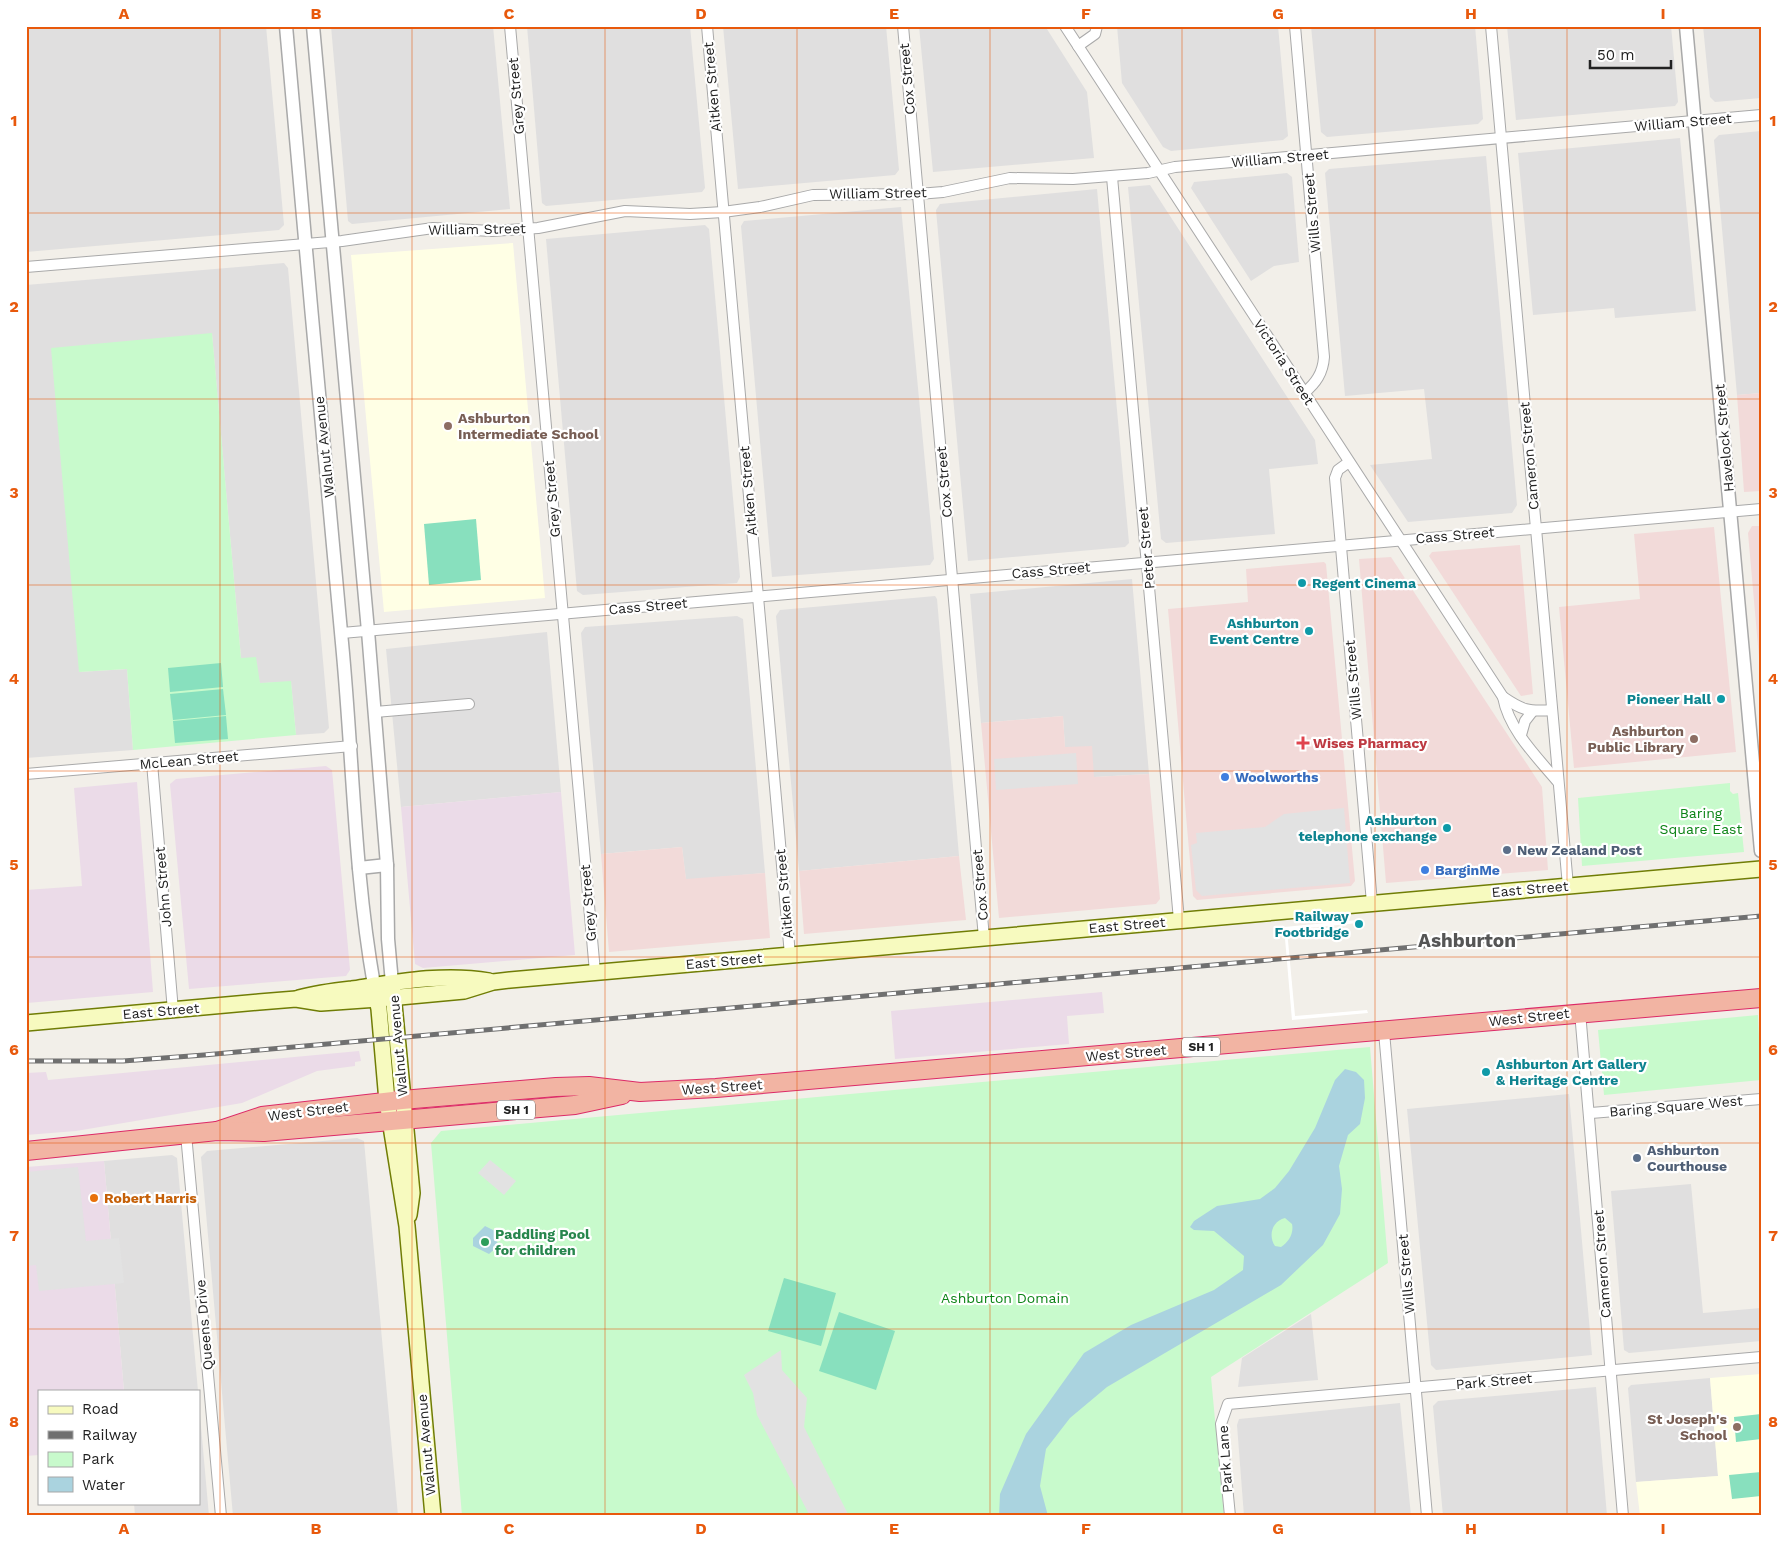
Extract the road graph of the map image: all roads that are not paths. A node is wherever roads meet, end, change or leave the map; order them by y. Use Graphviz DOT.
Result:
graph roads {
  1 [pos="286,26"];
  2 [pos="313,26"];
  3 [pos="510,26"];
  4 [pos="707,26"];
  5 [pos="903,26"];
  6 [pos="1065,26"];
  7 [pos="1097,26"];
  8 [pos="1295,26"];
  9 [pos="1491,26"];
  10 [pos="1686,26"];
  11 [pos="1078,46"];
  12 [pos="1761,115"];
  13 [pos="1695,120"];
  14 [pos="1501,138"];
  15 [pos="1306,155"];
  16 [pos="1159,170"];
  17 [pos="1112,177"];
  18 [pos="918,194"];
  19 [pos="723,212"];
  20 [pos="528,228"];
  21 [pos="332,242"];
  22 [pos="304,244"];
  23 [pos="26,267"];
  24 [pos="1304,392"];
  25 [pos="1349,462"];
  26 [pos="1761,509"];
  27 [pos="1730,511"];
  28 [pos="1536,528"];
  29 [pos="1400,540"];
  30 [pos="1341,545"];
  31 [pos="1147,562"];
  32 [pos="952,579"];
  33 [pos="758,597"];
  34 [pos="563,614"];
  35 [pos="368,631"];
  36 [pos="342,633"];
  37 [pos="1503,697"];
  38 [pos="469,704"];
  39 [pos="1552,710"];
  40 [pos="375,712"];
  41 [pos="1532,712"];
  42 [pos="1521,735"];
  43 [pos="352,746"];
  44 [pos="152,763"];
  45 [pos="26,774"];
  46 [pos="1558,782"];
  47 [pos="1761,851"];
  48 [pos="388,865"];
  49 [pos="359,868"];
  50 [pos="1761,869"];
  51 [pos="1568,886"];
  52 [pos="1372,903"];
  53 [pos="1179,920"];
  54 [pos="984,938"];
  55 [pos="790,955"];
  56 [pos="594,972"];
  57 [pos="384,991"];
  58 [pos="1761,998"];
  59 [pos="174,1011"];
  60 [pos="1580,1012"];
  61 [pos="26,1023"];
  62 [pos="1384,1032"];
  63 [pos="640,1092"];
  64 [pos="1761,1099"];
  65 [pos="395,1101"];
  66 [pos="1591,1114"];
  67 [pos="398,1121"];
  68 [pos="218,1131"];
  69 [pos="186,1134"];
  70 [pos="26,1151"];
  71 [pos="1761,1357"];
  72 [pos="1611,1370"];
  73 [pos="1416,1388"];
  74 [pos="1228,1404"];
  75 [pos="221,1516"];
  76 [pos="432,1516"];
  77 [pos="1230,1516"];
  78 [pos="1427,1516"];
  79 [pos="1623,1516"];
  1 -- 22 [label="street, Walnut Avenue"];
  2 -- 21 [label="street, Walnut Avenue"];
  3 -- 20 [label="street, Grey Street"];
  4 -- 19 [label="street, Aitken Street"];
  5 -- 18 [label="street, Cox Street"];
  6 -- 11 [label="street, Victoria Street"];
  7 -- 11 [label="street"];
  8 -- 15 [label="street, Wills Street"];
  9 -- 14 [label="street, Cameron Street"];
  10 -- 13 [label="street, Havelock Street"];
  11 -- 16 [label="street, Victoria Street"];
  12 -- 13 [label="street, William Street"];
  13 -- 14 [label="street, William Street"];
  13 -- 27 [label="street, Havelock Street"];
  14 -- 15 [label="street, William Street"];
  14 -- 28 [label="street, Cameron Street"];
  15 -- 16 [label="street, William Street"];
  15 -- 24 [label="street, Wills Street"];
  16 -- 17 [label="street, William Street"];
  16 -- 24 [label="street, Victoria Street"];
  17 -- 18 [label="street, William Street"];
  17 -- 31 [label="street, Peter Street"];
  18 -- 19 [label="street, William Street"];
  18 -- 32 [label="street, Cox Street"];
  19 -- 20 [label="street, William Street"];
  19 -- 33 [label="street, Aitken Street"];
  20 -- 21 [label="street, William Street"];
  20 -- 34 [label="street, Grey Street"];
  21 -- 22 [label="street, William Street"];
  21 -- 35 [label="street, Walnut Avenue"];
  22 -- 23 [label="street, William Street"];
  22 -- 36 [label="street, Walnut Avenue"];
  24 -- 25 [label="street, Victoria Street"];
  25 -- 29 [label="street, Victoria Street"];
  25 -- 30 [label="street, Wills Street"];
  26 -- 27 [label="street, Cass Street"];
  27 -- 28 [label="street, Cass Street"];
  27 -- 47 [label="street, Havelock Street"];
  28 -- 29 [label="street, Cass Street"];
  28 -- 39 [label="street, Cameron Street"];
  29 -- 30 [label="street, Cass Street"];
  29 -- 37 [label="street, Victoria Street"];
  30 -- 31 [label="street, Cass Street"];
  30 -- 52 [label="street, Wills Street"];
  31 -- 32 [label="street, Cass Street"];
  31 -- 53 [label="street, Peter Street"];
  32 -- 33 [label="street, Cass Street"];
  32 -- 54 [label="street, Cox Street"];
  33 -- 34 [label="street, Cass Street"];
  33 -- 55 [label="street, Aitken Street"];
  34 -- 35 [label="street, Cass Street"];
  34 -- 56 [label="street, Grey Street"];
  35 -- 36 [label="street, Cass Street"];
  35 -- 40 [label="street, Walnut Avenue"];
  36 -- 43 [label="street, Walnut Avenue"];
  37 -- 41 [label="street, Victoria Street"];
  37 -- 42 [label="street, Victoria Street"];
  38 -- 40 [label="street"];
  39 -- 41 [label="street"];
  39 -- 46 [label="street, Cameron Street"];
  40 -- 48 [label="street, Walnut Avenue"];
  41 -- 42 [label="street"];
  42 -- 46 [label="street, Victoria Street"];
  43 -- 44 [label="street, McLean Street"];
  43 -- 49 [label="street, Walnut Avenue"];
  44 -- 45 [label="street, McLean Street"];
  44 -- 59 [label="street, John Street"];
  46 -- 51 [label="street, Cameron Street"];
  48 -- 49 [label="street"];
  48 -- 57 [label="street, Walnut Avenue"];
  49 -- 57 [label="street, Walnut Avenue"];
  50 -- 51 [label="main road, East Street"];
  51 -- 52 [label="main road, East Street"];
  52 -- 53 [label="main road, East Street"];
  53 -- 54 [label="main road, East Street"];
  54 -- 55 [label="main road, East Street"];
  55 -- 56 [label="main road, East Street"];
  56 -- 57 [label="main road, East Street"];
  57 -- 59 [label="main road, East Street"];
  57 -- 65 [label="main road, Walnut Avenue"];
  58 -- 60 [label="highway, West Street / SH 1"];
  59 -- 61 [label="main road, East Street"];
  60 -- 62 [label="highway, West Street / SH 1"];
  60 -- 66 [label="street, Cameron Street"];
  62 -- 63 [label="highway, West Street / SH 1"];
  62 -- 73 [label="street, Wills Street"];
  63 -- 65 [label="highway, West Street / SH 1"];
  63 -- 67 [label="highway, West Street / SH 1"];
  64 -- 66 [label="street, Baring Square West"];
  65 -- 67 [label="main road, Walnut Avenue"];
  65 -- 68 [label="highway, West Street / SH 1"];
  66 -- 72 [label="street, Cameron Street"];
  67 -- 68 [label="highway, West Street / SH 1"];
  67 -- 76 [label="main road, Walnut Avenue"];
  68 -- 69 [label="highway, West Street / SH 1"];
  69 -- 70 [label="highway, West Street / SH 1"];
  69 -- 75 [label="street, Queens Drive"];
  71 -- 72 [label="street, Park Street"];
  72 -- 73 [label="street, Park Street"];
  72 -- 79 [label="street, Cameron Street"];
  73 -- 74 [label="street, Park Street"];
  73 -- 78 [label="street, Wills Street"];
  74 -- 77 [label="street, Park Lane"];
}
